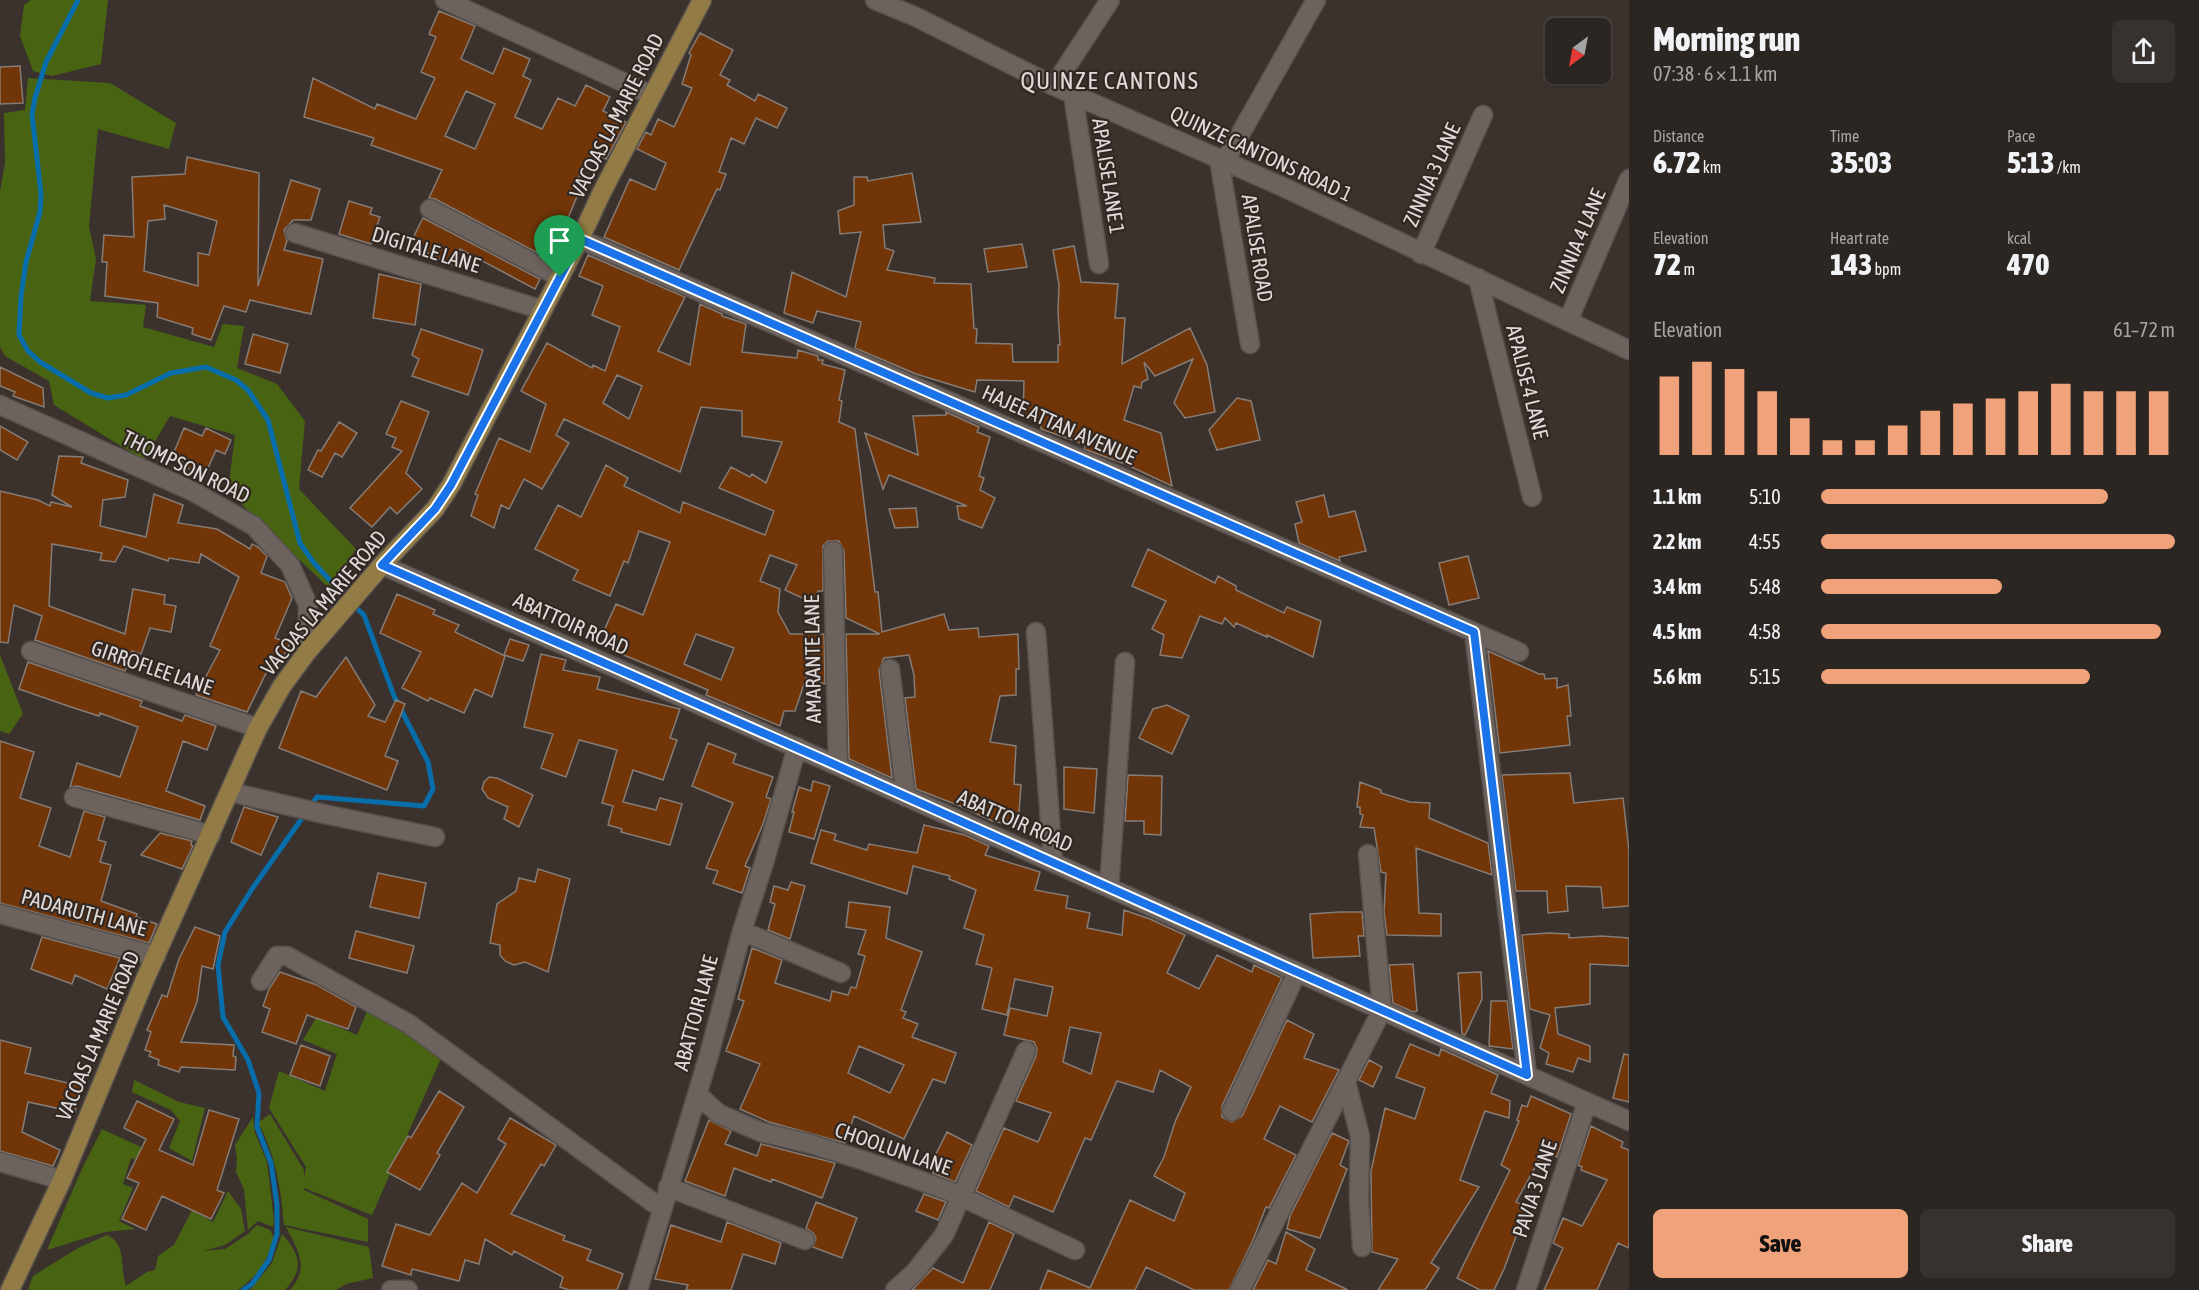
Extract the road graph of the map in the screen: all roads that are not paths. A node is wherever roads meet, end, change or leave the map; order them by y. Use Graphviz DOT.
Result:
graph roads {
  1 [pos="445,0"];
  2 [pos="702,0"];
  3 [pos="875,0"];
  4 [pos="1110,0"];
  5 [pos="1316,0"];
  6 [pos="1054,86"];
  7 [pos="1072,93"];
  8 [pos="651,95"];
  9 [pos="1483,115"];
  10 [pos="1222,160"];
  11 [pos="1629,179"];
  12 [pos="430,209"];
  13 [pos="295,233"];
  14 [pos="580,239"];
  15 [pos="1421,254"];
  16 [pos="1099,264"];
  17 [pos="560,277"];
  18 [pos="1478,278"];
  19 [pos="543,310"];
  20 [pos="1568,321"];
  21 [pos="1250,344"];
  22 [pos="1629,350"];
  23 [pos="0,405"];
  24 [pos="1532,496"];
  25 [pos="833,551"];
  26 [pos="382,565"];
  27 [pos="1036,632"];
  28 [pos="1474,632"];
  29 [pos="31,651"];
  30 [pos="307,652"];
  31 [pos="1519,652"];
  32 [pos="1125,662"];
  33 [pos="890,669"];
  34 [pos="258,728"];
  35 [pos="797,747"];
  36 [pos="838,766"];
  37 [pos="230,792"];
  38 [pos="906,796"];
  39 [pos="74,797"];
  40 [pos="211,835"];
  41 [pos="435,837"];
  42 [pos="1368,854"];
  43 [pos="1053,862"];
  44 [pos="1109,887"];
  45 [pos="0,914"];
  46 [pos="742,931"];
  47 [pos="156,956"];
  48 [pos="1297,972"];
  49 [pos="841,973"];
  50 [pos="261,981"];
  51 [pos="1382,1010"];
  52 [pos="1026,1051"];
  53 [pos="1527,1075"];
  54 [pos="1346,1082"];
  55 [pos="697,1094"];
  56 [pos="1587,1102"];
  57 [pos="1232,1111"];
  58 [pos="1629,1121"];
  59 [pos="0,1162"];
  60 [pos="62,1180"];
  61 [pos="668,1187"];
  62 [pos="959,1197"];
  63 [pos="662,1209"];
  64 [pos="804,1240"];
  65 [pos="1362,1247"];
  66 [pos="1075,1250"];
  67 [pos="10,1290"];
  68 [pos="391,1290"];
  69 [pos="408,1290"];
  70 [pos="638,1290"];
  71 [pos="895,1290"];
  72 [pos="1240,1290"];
  73 [pos="1526,1290"];
  1 -- 8 [label="street"];
  2 -- 8 [label="main road, VACOAS LA MARIE ROAD"];
  3 -- 6 [label="street, QUINZE CANTONS ROAD 1"];
  4 -- 6 [label="street"];
  5 -- 10 [label="street"];
  6 -- 7 [label="street, QUINZE CANTONS ROAD 1"];
  7 -- 10 [label="street, QUINZE CANTONS ROAD 1"];
  7 -- 16 [label="street, APALISE LANE 1"];
  8 -- 14 [label="main road, VACOAS LA MARIE ROAD"];
  9 -- 15 [label="street, ZINNIA 3 LANE"];
  10 -- 15 [label="street, QUINZE CANTONS ROAD 1"];
  10 -- 21 [label="street, APALISE ROAD"];
  11 -- 20 [label="street, ZINNIA 4 LANE"];
  12 -- 17 [label="street"];
  13 -- 19 [label="street, DIGITALE LANE"];
  14 -- 17 [label="main road, VACOAS LA MARIE ROAD"];
  14 -- 28 [label="street, HAJEE ATTAN AVENUE"];
  15 -- 18 [label="street, QUINZE CANTONS ROAD 1"];
  17 -- 19 [label="main road, VACOAS LA MARIE ROAD"];
  18 -- 20 [label="street, QUINZE CANTONS ROAD 1"];
  18 -- 24 [label="street, APALISE 4 LANE"];
  19 -- 26 [label="main road, VACOAS LA MARIE ROAD"];
  20 -- 22 [label="street, QUINZE CANTONS ROAD 1"];
  23 -- 30 [label="street, THOMPSON ROAD"];
  25 -- 36 [label="street, AMARANTE LANE"];
  26 -- 30 [label="main road, VACOAS LA MARIE ROAD"];
  26 -- 35 [label="street, ABATTOIR ROAD"];
  27 -- 43 [label="street"];
  28 -- 31 [label="street, HAJEE ATTAN AVENUE"];
  28 -- 53 [label="street"];
  29 -- 34 [label="street, GIRROFLEE LANE"];
  30 -- 34 [label="main road, VACOAS LA MARIE ROAD"];
  32 -- 44 [label="street"];
  33 -- 38 [label="street"];
  34 -- 37 [label="main road, VACOAS LA MARIE ROAD"];
  35 -- 36 [label="street, ABATTOIR ROAD"];
  35 -- 46 [label="street, ABATTOIR LANE"];
  36 -- 38 [label="street, ABATTOIR ROAD"];
  37 -- 40 [label="main road, VACOAS LA MARIE ROAD"];
  37 -- 41 [label="street"];
  38 -- 43 [label="street, ABATTOIR ROAD"];
  39 -- 40 [label="street"];
  40 -- 47 [label="main road, VACOAS LA MARIE ROAD"];
  42 -- 51 [label="street"];
  43 -- 44 [label="street, ABATTOIR ROAD"];
  44 -- 48 [label="street, ABATTOIR ROAD"];
  45 -- 47 [label="street, PADARUTH LANE"];
  46 -- 49 [label="street"];
  46 -- 55 [label="street, ABATTOIR LANE"];
  47 -- 60 [label="main road, VACOAS LA MARIE ROAD"];
  48 -- 51 [label="street, ABATTOIR ROAD"];
  48 -- 57 [label="street"];
  50 -- 63 [label="street"];
  51 -- 53 [label="street, ABATTOIR ROAD"];
  51 -- 54 [label="street"];
  52 -- 62 [label="street"];
  53 -- 56 [label="street, ABATTOIR ROAD"];
  54 -- 65 [label="street"];
  54 -- 72 [label="street"];
  55 -- 61 [label="street, ABATTOIR LANE"];
  55 -- 62 [label="street, CHOOLUN LANE"];
  56 -- 58 [label="street, ABATTOIR ROAD"];
  56 -- 73 [label="street, PAVIA 3 LANE"];
  59 -- 60 [label="street"];
  60 -- 67 [label="main road, VACOAS LA MARIE ROAD"];
  61 -- 63 [label="street, ABATTOIR LANE"];
  61 -- 64 [label="street"];
  62 -- 66 [label="street, CHOOLUN LANE"];
  62 -- 71 [label="street"];
  63 -- 70 [label="street, ABATTOIR LANE"];
  68 -- 69 [label="street"];
}
